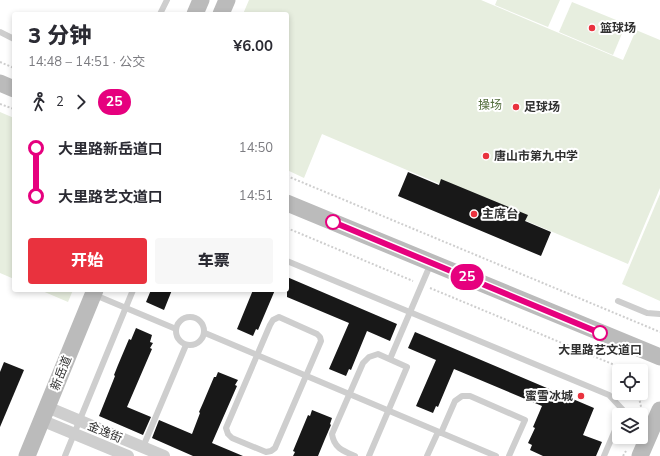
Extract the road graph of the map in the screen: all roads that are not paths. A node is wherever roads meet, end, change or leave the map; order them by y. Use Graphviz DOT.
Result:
graph roads {
  1 [pos="167,0"];
  2 [pos="201,0"];
  3 [pos="227,0"];
  4 [pos="161,12"];
  5 [pos="196,12"];
  6 [pos="222,12"];
  7 [pos="0,32"];
  8 [pos="12,38"];
  9 [pos="0,83"];
  10 [pos="12,88"];
  11 [pos="289,204"];
  12 [pos="289,263"];
  13 [pos="431,263"];
  14 [pos="94,292"];
  15 [pos="132,292"];
  16 [pos="618,301"];
  17 [pos="126,308"];
  18 [pos="410,312"];
  19 [pos="660,314"];
  20 [pos="176,329"];
  21 [pos="205,333"];
  22 [pos="186,345"];
  23 [pos="256,355"];
  24 [pos="660,357"];
  25 [pos="390,359"];
  26 [pos="306,376"];
  27 [pos="349,394"];
  28 [pos="621,408"];
  29 [pos="660,410"];
  30 [pos="388,411"];
  31 [pos="44,414"];
  32 [pos="79,421"];
  33 [pos="439,432"];
  34 [pos="74,434"];
  35 [pos="612,437"];
  36 [pos="143,447"];
  37 [pos="121,455"];
  38 [pos="351,455"];
  39 [pos="27,456"];
  40 [pos="65,456"];
  41 [pos="164,456"];
  42 [pos="369,456"];
  43 [pos="427,456"];
  44 [pos="496,456"];
  45 [pos="509,456"];
  46 [pos="604,456"];
  47 [pos="640,456"];
  1 -- 4 [label="lane"];
  2 -- 5 [label="main road"];
  3 -- 6 [label="main road"];
  7 -- 8 [label="lane"];
  9 -- 10 [label="main road"];
  11 -- 13 [label="main road"];
  12 -- 18 [label="lane"];
  13 -- 18 [label="lane"];
  13 -- 24 [label="main road"];
  14 -- 17 [label="lane"];
  14 -- 31 [label="main road, 新岳道"];
  15 -- 17 [label="lane"];
  16 -- 19 [label="lane"];
  17 -- 20 [label="lane"];
  17 -- 32 [label="lane"];
  18 -- 25 [label="lane"];
  18 -- 28 [label="lane"];
  20 -- 21 [label="lane"];
  20 -- 22 [label="lane"];
  21 -- 22 [label="lane"];
  21 -- 23 [label="lane"];
  22 -- 36 [label="lane"];
  23 -- 26 [label="lane"];
  23 -- 26 [label="lane"];
  23 -- 26 [label="lane"];
  25 -- 27 [label="lane"];
  25 -- 30 [label="lane"];
  26 -- 27 [label="lane"];
  27 -- 30 [label="lane"];
  27 -- 38 [label="lane"];
  29 -- 47 [label="main road"];
  30 -- 33 [label="lane"];
  30 -- 42 [label="lane"];
  31 -- 32 [label="street, 金逸街"];
  31 -- 34 [label="street"];
  31 -- 39 [label="main road, 新岳道"];
  32 -- 34 [label="lane"];
  32 -- 36 [label="street, 金逸街"];
  33 -- 43 [label="lane"];
  33 -- 44 [label="lane"];
  33 -- 45 [label="lane"];
  34 -- 37 [label="street"];
  34 -- 40 [label="lane"];
  35 -- 46 [label="lane"];
  36 -- 41 [label="street, 金逸街"];
}
